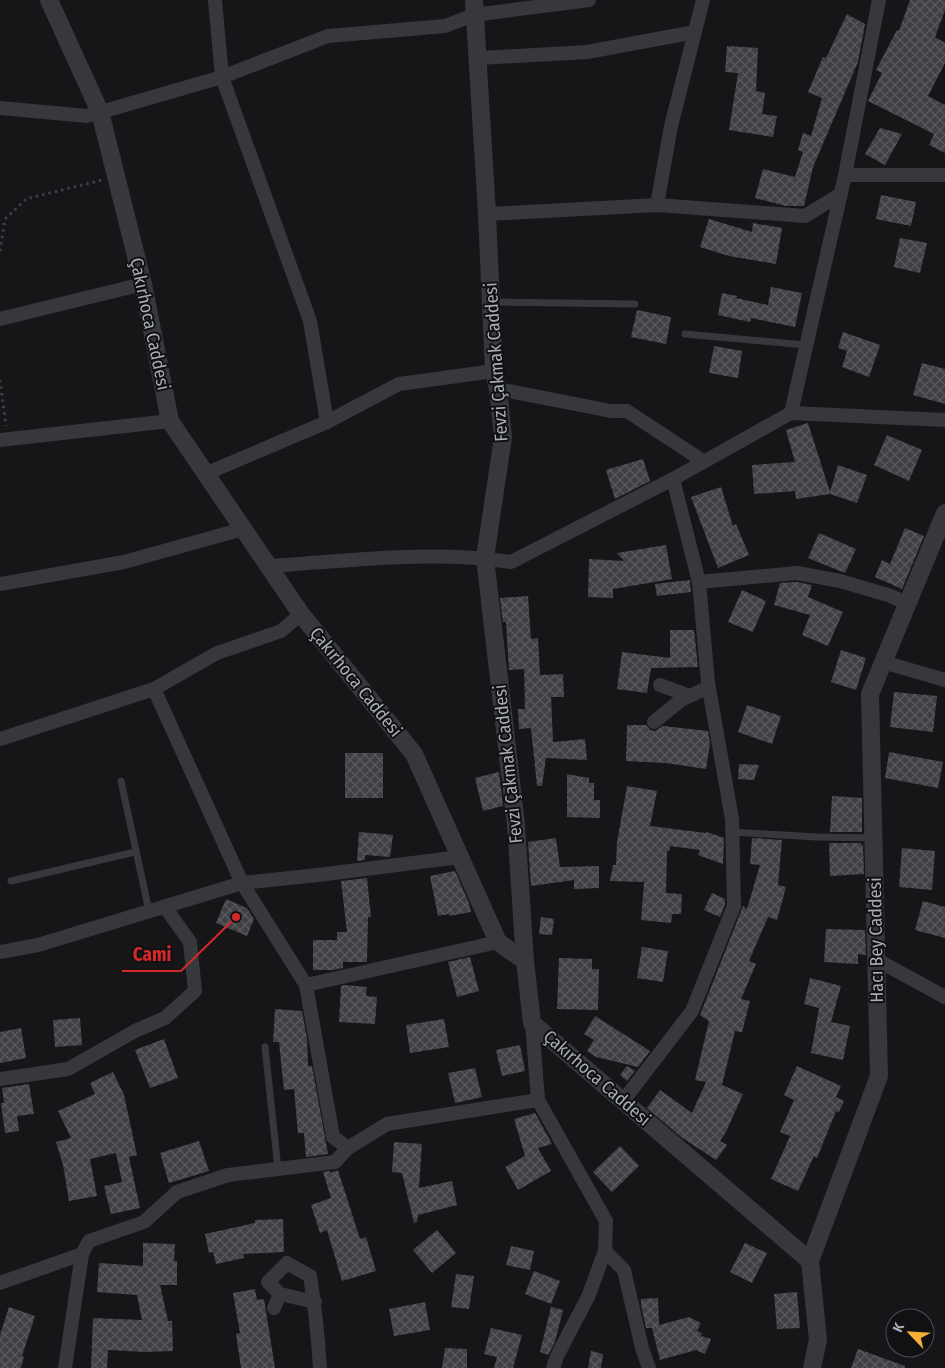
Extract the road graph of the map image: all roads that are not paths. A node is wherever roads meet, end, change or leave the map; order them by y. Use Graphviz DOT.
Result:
graph roads {
  1 [pos="49,0"];
  2 [pos="215,0"];
  3 [pos="586,0"];
  4 [pos="703,0"];
  5 [pos="879,0"];
  6 [pos="474,7"];
  7 [pos="696,32"];
  8 [pos="478,58"];
  9 [pos="222,77"];
  10 [pos="0,108"];
  11 [pos="100,112"];
  12 [pos="845,175"];
  13 [pos="945,175"];
  14 [pos="841,194"];
  15 [pos="657,205"];
  16 [pos="487,214"];
  17 [pos="143,284"];
  18 [pos="491,302"];
  19 [pos="635,304"];
  20 [pos="0,318"];
  21 [pos="685,334"];
  22 [pos="806,345"];
  23 [pos="494,371"];
  24 [pos="498,389"];
  25 [pos="791,412"];
  26 [pos="945,420"];
  27 [pos="170,421"];
  28 [pos="327,422"];
  29 [pos="4,440"];
  30 [pos="703,461"];
  31 [pos="205,474"];
  32 [pos="673,479"];
  33 [pos="945,514"];
  34 [pos="243,528"];
  35 [pos="485,558"];
  36 [pos="268,566"];
  37 [pos="699,582"];
  38 [pos="0,584"];
  39 [pos="907,603"];
  40 [pos="301,614"];
  41 [pos="883,662"];
  42 [pos="945,680"];
  43 [pos="660,685"];
  44 [pos="708,687"];
  45 [pos="154,689"];
  46 [pos="690,696"];
  47 [pos="654,722"];
  48 [pos="0,739"];
  49 [pos="121,781"];
  50 [pos="732,832"];
  51 [pos="874,838"];
  52 [pos="135,852"];
  53 [pos="460,857"];
  54 [pos="11,881"];
  55 [pos="242,883"];
  56 [pos="165,906"];
  57 [pos="149,911"];
  58 [pos="498,942"];
  59 [pos="0,952"];
  60 [pos="525,960"];
  61 [pos="877,960"];
  62 [pos="306,985"];
  63 [pos="945,997"];
  64 [pos="532,1023"];
  65 [pos="265,1047"];
  66 [pos="0,1079"];
  67 [pos="538,1100"];
  68 [pos="623,1101"];
  69 [pos="348,1148"];
  70 [pos="278,1169"];
  71 [pos="606,1251"];
  72 [pos="82,1254"];
  73 [pos="810,1261"];
  74 [pos="0,1283"];
  75 [pos="280,1294"];
  76 [pos="314,1302"];
  77 [pos="274,1308"];
  78 [pos="65,1368"];
  79 [pos="320,1368"];
  80 [pos="553,1368"];
  81 [pos="649,1368"];
  82 [pos="812,1368"];
  1 -- 11 [label="street, Çakırhoca Caddesi"];
  2 -- 9 [label="street"];
  3 -- 6 [label="street"];
  4 -- 7 [label="street"];
  5 -- 12 [label="street"];
  6 -- 8 [label="street, Fevzi Çakmak Caddesi"];
  6 -- 9 [label="street"];
  7 -- 8 [label="street"];
  7 -- 15 [label="street"];
  8 -- 16 [label="street, Fevzi Çakmak Caddesi"];
  9 -- 11 [label="street"];
  9 -- 28 [label="street"];
  10 -- 11 [label="street"];
  11 -- 17 [label="street, Çakırhoca Caddesi"];
  12 -- 13 [label="street"];
  12 -- 14 [label="street"];
  14 -- 15 [label="street"];
  14 -- 22 [label="street"];
  15 -- 16 [label="street"];
  16 -- 18 [label="street, Fevzi Çakmak Caddesi"];
  17 -- 20 [label="street"];
  17 -- 27 [label="street, Çakırhoca Caddesi"];
  18 -- 19 [label="lane"];
  18 -- 23 [label="street, Fevzi Çakmak Caddesi"];
  21 -- 22 [label="lane"];
  22 -- 25 [label="street"];
  23 -- 24 [label="street, Fevzi Çakmak Caddesi"];
  23 -- 28 [label="street"];
  24 -- 30 [label="street"];
  24 -- 35 [label="street, Fevzi Çakmak Caddesi"];
  25 -- 26 [label="street"];
  25 -- 30 [label="street"];
  27 -- 29 [label="street"];
  27 -- 31 [label="street, Çakırhoca Caddesi"];
  28 -- 31 [label="street"];
  30 -- 32 [label="street"];
  31 -- 34 [label="street, Çakırhoca Caddesi"];
  32 -- 35 [label="street"];
  32 -- 37 [label="street"];
  33 -- 39 [label="street, Hacı Bey Caddesi"];
  34 -- 36 [label="street, Çakırhoca Caddesi"];
  34 -- 38 [label="street"];
  35 -- 36 [label="street"];
  35 -- 60 [label="street, Fevzi Çakmak Caddesi"];
  36 -- 40 [label="street, Çakırhoca Caddesi"];
  37 -- 39 [label="street"];
  37 -- 44 [label="street"];
  39 -- 41 [label="street, Hacı Bey Caddesi"];
  40 -- 45 [label="street"];
  40 -- 53 [label="street, Çakırhoca Caddesi"];
  41 -- 42 [label="street"];
  41 -- 51 [label="street, Hacı Bey Caddesi"];
  43 -- 46 [label="street"];
  44 -- 46 [label="street"];
  44 -- 50 [label="street"];
  45 -- 48 [label="street"];
  45 -- 55 [label="street"];
  46 -- 47 [label="street"];
  49 -- 52 [label="lane"];
  50 -- 51 [label="lane"];
  50 -- 68 [label="street"];
  51 -- 61 [label="street, Hacı Bey Caddesi"];
  52 -- 54 [label="lane"];
  52 -- 57 [label="lane"];
  53 -- 55 [label="street"];
  53 -- 58 [label="street, Çakırhoca Caddesi"];
  55 -- 56 [label="street"];
  55 -- 62 [label="street"];
  56 -- 57 [label="street"];
  56 -- 66 [label="street"];
  57 -- 59 [label="street"];
  58 -- 60 [label="street"];
  58 -- 62 [label="street"];
  60 -- 64 [label="street, Çakırhoca Caddesi"];
  61 -- 63 [label="street"];
  61 -- 73 [label="street, Hacı Bey Caddesi"];
  62 -- 69 [label="street"];
  64 -- 67 [label="street"];
  64 -- 68 [label="street, Çakırhoca Caddesi"];
  65 -- 70 [label="lane"];
  67 -- 69 [label="street"];
  67 -- 71 [label="street"];
  68 -- 73 [label="street, Çakırhoca Caddesi"];
  69 -- 70 [label="street"];
  70 -- 72 [label="street"];
  71 -- 80 [label="street"];
  71 -- 81 [label="street"];
  72 -- 74 [label="street"];
  72 -- 78 [label="street"];
  73 -- 82 [label="street, Hacı Bey Caddesi"];
  75 -- 76 [label="street"];
  75 -- 76 [label="street"];
  75 -- 77 [label="street"];
  76 -- 79 [label="street"];
}
